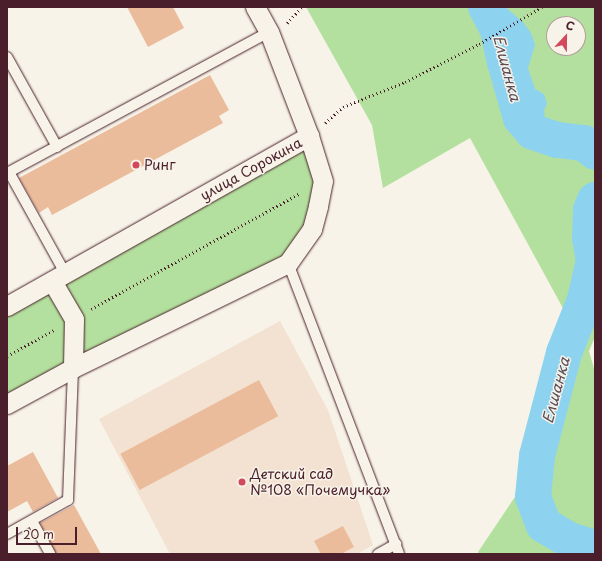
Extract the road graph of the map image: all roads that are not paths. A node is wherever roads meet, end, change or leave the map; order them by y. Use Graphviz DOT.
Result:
graph roads {
  1 [pos="255,7"];
  2 [pos="269,32"];
  3 [pos="7,57"];
  4 [pos="309,136"];
  5 [pos="57,147"];
  6 [pos="8,173"];
  7 [pos="288,263"];
  8 [pos="59,277"];
  9 [pos="7,306"];
  10 [pos="73,368"];
  11 [pos="7,404"];
  12 [pos="32,520"];
  13 [pos="7,534"];
  14 [pos="398,549"];
  15 [pos="50,554"];
  16 [pos="378,554"];
  1 -- 2 [label="street"];
  2 -- 4 [label="street"];
  2 -- 5 [label="lane"];
  3 -- 5 [label="lane"];
  4 -- 7 [label="street, улица Сорокина"];
  4 -- 8 [label="street, улица Сорокина"];
  5 -- 6 [label="lane"];
  6 -- 8 [label="lane"];
  7 -- 10 [label="street, улица Сорокина"];
  7 -- 14 [label="lane"];
  8 -- 9 [label="street, улица Сорокина"];
  8 -- 10 [label="street"];
  10 -- 11 [label="street, улица Сорокина"];
  10 -- 12 [label="lane"];
  12 -- 13 [label="lane"];
  12 -- 15 [label="lane"];
  14 -- 16 [label="lane"];
}
